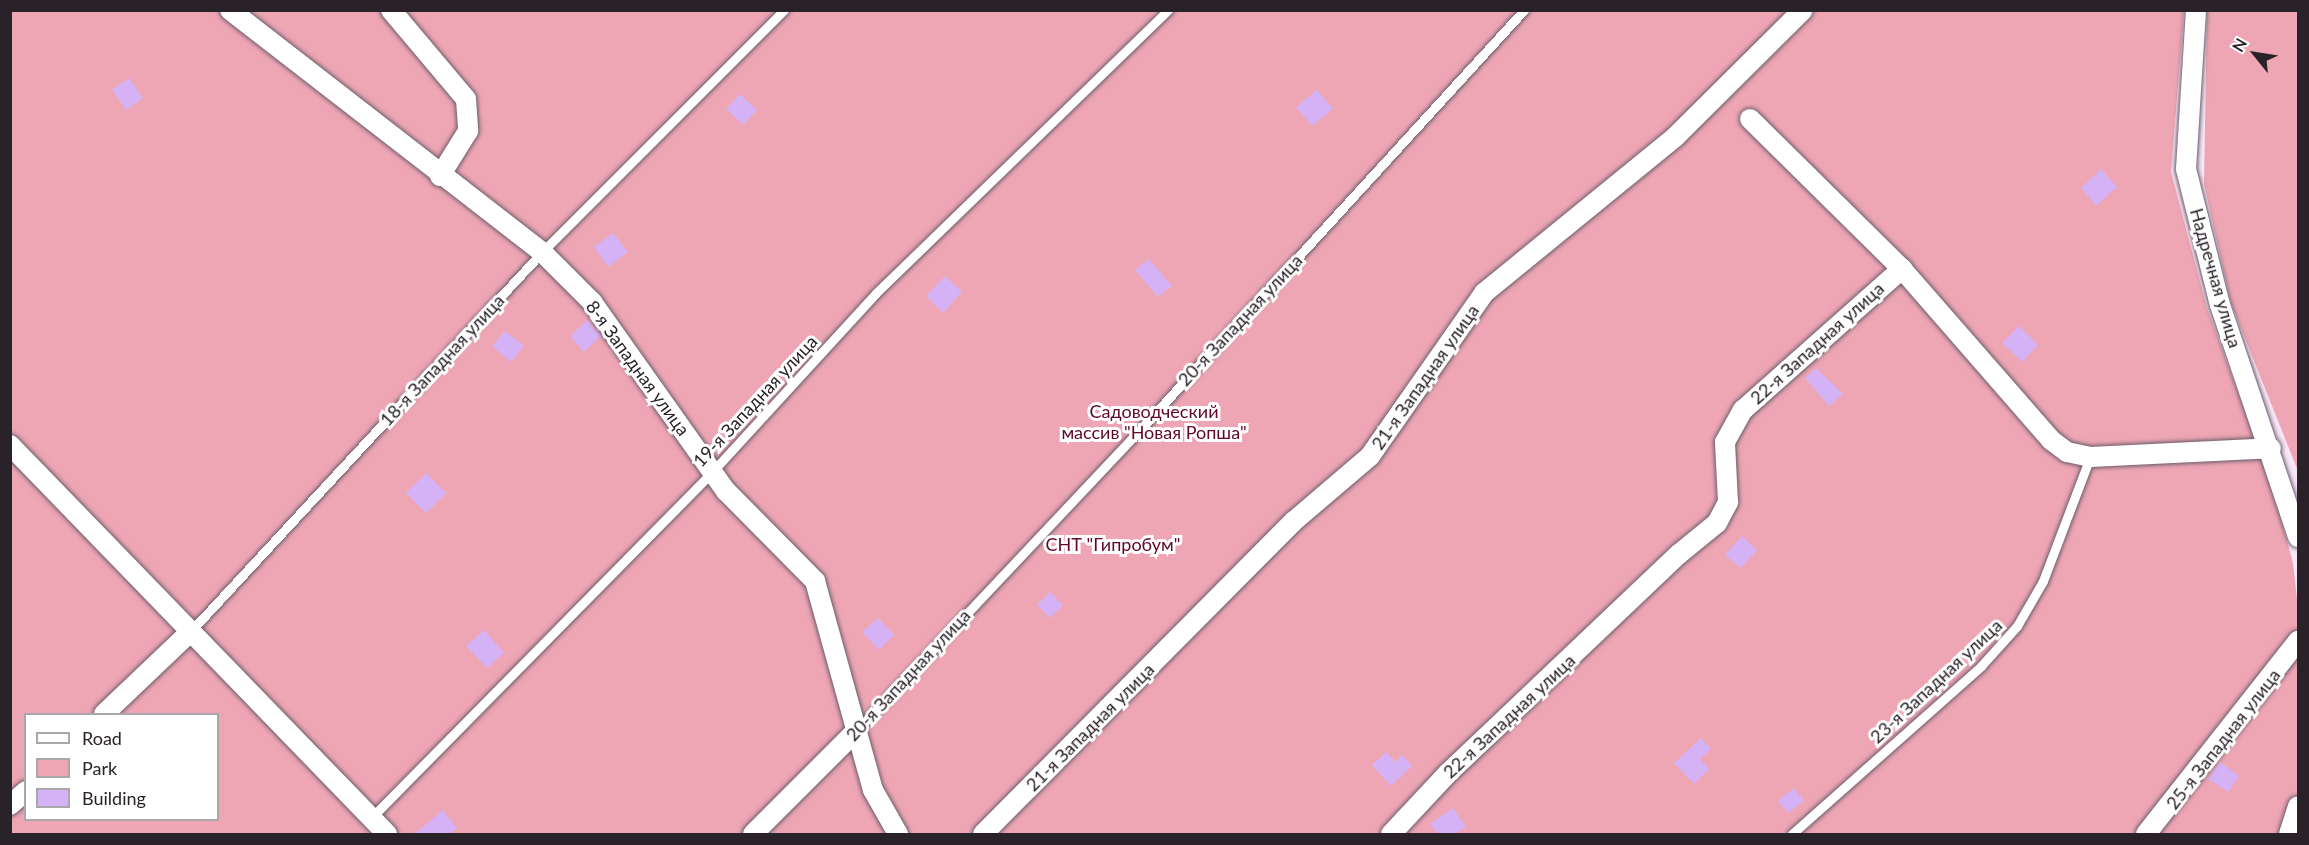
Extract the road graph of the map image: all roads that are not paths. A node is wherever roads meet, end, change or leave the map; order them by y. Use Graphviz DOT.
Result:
graph roads {
  1 [pos="230,10"];
  2 [pos="392,10"];
  3 [pos="784,10"];
  4 [pos="1168,10"];
  5 [pos="1524,10"];
  6 [pos="1803,10"];
  7 [pos="2196,10"];
  8 [pos="1750,119"];
  9 [pos="440,176"];
  10 [pos="542,252"];
  11 [pos="1902,269"];
  12 [pos="2271,448"];
  13 [pos="14,455"];
  14 [pos="2090,457"];
  15 [pos="713,471"];
  16 [pos="2298,537"];
  17 [pos="190,632"];
  18 [pos="2298,641"];
  19 [pos="105,713"];
  20 [pos="857,730"];
  21 [pos="24,793"];
  22 [pos="10,805"];
  23 [pos="371,818"];
  24 [pos="387,834"];
  25 [pos="753,834"];
  26 [pos="898,834"];
  27 [pos="983,834"];
  28 [pos="1391,834"];
  29 [pos="1792,834"];
  30 [pos="2146,834"];
  1 -- 9 [label="street, 8-я Западная улица"];
  2 -- 9 [label="street"];
  3 -- 10 [label="lane, 18-я Западная улица"];
  4 -- 15 [label="lane, 19-я Западная улица"];
  5 -- 20 [label="lane, 20-я Западная улица"];
  6 -- 27 [label="street, 21-я Западная улица"];
  7 -- 12 [label="street, Надречная улица"];
  8 -- 11 [label="street"];
  9 -- 10 [label="street, 8-я Западная улица"];
  10 -- 15 [label="street, 8-я Западная улица"];
  10 -- 17 [label="lane, 18-я Западная улица"];
  11 -- 14 [label="street, 22-я Западная улица"];
  11 -- 28 [label="street, 22-я Западная улица"];
  12 -- 14 [label="street, 22-я Западная улица"];
  12 -- 16 [label="street, Надречная улица"];
  13 -- 17 [label="street"];
  14 -- 29 [label="lane, 23-я Западная улица"];
  15 -- 20 [label="street, 8-я Западная улица"];
  15 -- 23 [label="lane, 19-я Западная улица"];
  17 -- 19 [label="street, 18-я Западная улица"];
  17 -- 23 [label="street"];
  18 -- 30 [label="street, 25-я Западная улица"];
  20 -- 25 [label="street, 20-я Западная улица"];
  20 -- 26 [label="street, 8-я Западная улица"];
  21 -- 22 [label="street"];
  23 -- 24 [label="street"];
}
